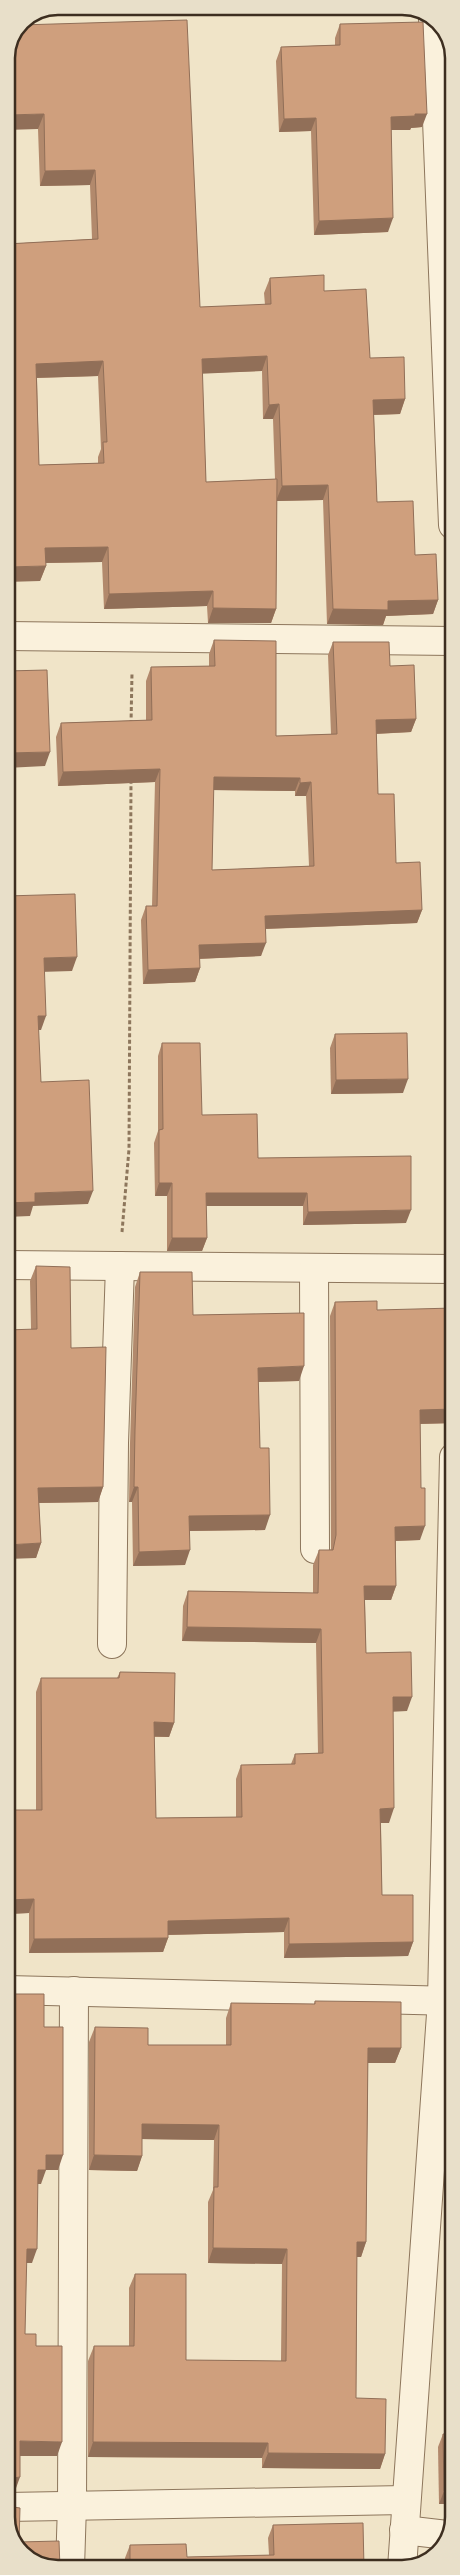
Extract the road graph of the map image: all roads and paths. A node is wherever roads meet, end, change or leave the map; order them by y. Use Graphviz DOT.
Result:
graph roads {
  1 [pos="433,29"];
  2 [pos="445,323"];
  3 [pos="15,636"];
  4 [pos="132,637"];
  5 [pos="445,641"];
  6 [pos="131,726"];
  7 [pos="131,776"];
  8 [pos="15,1265"];
  9 [pos="120,1266"];
  10 [pos="314,1268"];
  11 [pos="445,1269"];
  12 [pos="316,1549"];
  13 [pos="112,1644"];
  14 [pos="15,1990"];
  15 [pos="74,1991"];
  16 [pos="445,2000"];
  17 [pos="445,2035"];
  18 [pos="405,2500"];
  19 [pos="72,2504"];
  20 [pos="15,2507"];
  21 [pos="404,2530"];
  22 [pos="441,2534"];
  23 [pos="70,2560"];
  24 [pos="402,2560"];
  1 -- 2 [label="street"];
  3 -- 4 [label="street"];
  4 -- 5 [label="street"];
  4 -- 6 [label="path"];
  7 -- 9 [label="path"];
  8 -- 9 [label="street"];
  9 -- 10 [label="street"];
  9 -- 13 [label="street"];
  10 -- 11 [label="street"];
  10 -- 12 [label="street"];
  14 -- 15 [label="street"];
  15 -- 16 [label="street"];
  15 -- 19 [label="street"];
  17 -- 18 [label="street"];
  18 -- 19 [label="street"];
  18 -- 21 [label="street"];
  19 -- 20 [label="street"];
  19 -- 23 [label="street"];
  21 -- 22 [label="street"];
  21 -- 24 [label="street"];
}
